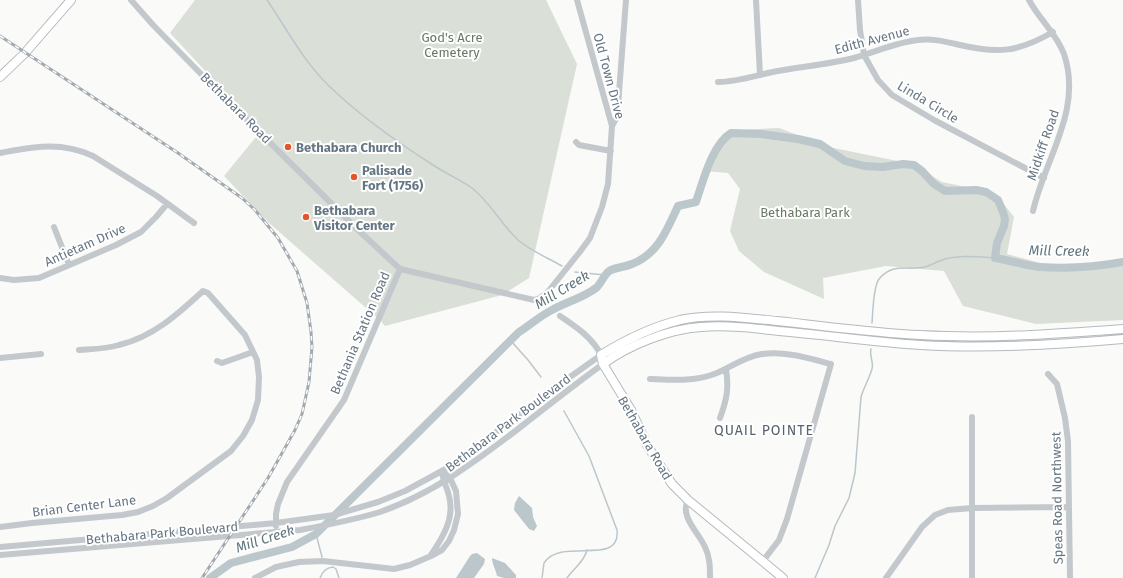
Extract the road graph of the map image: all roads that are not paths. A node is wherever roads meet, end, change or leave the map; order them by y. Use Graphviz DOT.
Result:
graph roads {
  1 [pos="71,0"];
  2 [pos="131,0"];
  3 [pos="578,0"];
  4 [pos="626,0"];
  5 [pos="756,0"];
  6 [pos="858,0"];
  7 [pos="1029,0"];
  8 [pos="1053,32"];
  9 [pos="864,55"];
  10 [pos="760,75"];
  11 [pos="0,77"];
  12 [pos="718,82"];
  13 [pos="612,126"];
  14 [pos="576,142"];
  15 [pos="611,151"];
  16 [pos="0,153"];
  17 [pos="1044,178"];
  18 [pos="167,204"];
  19 [pos="1033,211"];
  20 [pos="194,223"];
  21 [pos="54,227"];
  22 [pos="69,265"];
  23 [pos="400,268"];
  24 [pos="0,278"];
  25 [pos="534,300"];
  26 [pos="560,316"];
  27 [pos="1123,329"];
  28 [pos="1123,339"];
  29 [pos="79,350"];
  30 [pos="253,352"];
  31 [pos="41,354"];
  32 [pos="600,355"];
  33 [pos="0,358"];
  34 [pos="217,362"];
  35 [pos="603,364"];
  36 [pos="726,369"];
  37 [pos="1048,374"];
  38 [pos="650,378"];
  39 [pos="972,417"];
  40 [pos="720,418"];
  41 [pos="442,472"];
  42 [pos="450,478"];
  43 [pos="443,482"];
  44 [pos="688,500"];
  45 [pos="1069,507"];
  46 [pos="972,508"];
  47 [pos="276,523"];
  48 [pos="0,527"];
  49 [pos="276,532"];
  50 [pos="0,546"];
  51 [pos="0,555"];
  52 [pos="430,556"];
  53 [pos="763,561"];
  54 [pos="255,578"];
  55 [pos="710,578"];
  56 [pos="783,578"];
  57 [pos="886,578"];
  58 [pos="972,578"];
  59 [pos="1070,578"];
  1 -- 11 [label="main road"];
  2 -- 23 [label="street, Bethabara Road"];
  3 -- 13 [label="street, Old Town Drive"];
  4 -- 13 [label="street"];
  5 -- 10 [label="street"];
  6 -- 9 [label="street, Linda Circle"];
  7 -- 8 [label="street, Midkiff Road"];
  8 -- 9 [label="street, Edith Avenue"];
  8 -- 17 [label="street, Midkiff Road"];
  9 -- 10 [label="street, Edith Avenue"];
  9 -- 17 [label="street, Linda Circle"];
  10 -- 12 [label="street, Edith Avenue"];
  13 -- 15 [label="street, Old Town Drive"];
  14 -- 15 [label="street"];
  15 -- 25 [label="street, Old Town Drive"];
  16 -- 18 [label="street"];
  17 -- 19 [label="street, Midkiff Road"];
  18 -- 20 [label="street"];
  18 -- 22 [label="street, Antietam Drive"];
  21 -- 22 [label="street"];
  22 -- 24 [label="street, Antietam Drive"];
  23 -- 25 [label="street, Bethabara Road"];
  23 -- 47 [label="street, Bethania Station Road"];
  26 -- 32 [label="street, Bethabara Road"];
  27 -- 32 [label="main road, Bethabara Park Boulevard"];
  28 -- 35 [label="main road, Bethabara Park Boulevard"];
  29 -- 30 [label="street, Brian Center Lane"];
  30 -- 34 [label="street"];
  30 -- 48 [label="street, Brian Center Lane"];
  31 -- 33 [label="street"];
  32 -- 35 [label="main road, Bethabara Road"];
  32 -- 41 [label="street, Bethabara Park Boulevard"];
  35 -- 42 [label="street, Bethabara Park Boulevard"];
  35 -- 44 [label="main road, Bethabara Road"];
  36 -- 38 [label="street"];
  36 -- 40 [label="street"];
  36 -- 53 [label="street"];
  37 -- 45 [label="street, Speas Road Northwest"];
  39 -- 46 [label="street"];
  41 -- 42 [label="street"];
  41 -- 43 [label="street"];
  41 -- 47 [label="street, Bethabara Park Boulevard"];
  42 -- 43 [label="street, Bethabara Park Boulevard"];
  42 -- 52 [label="street"];
  43 -- 49 [label="street, Bethabara Park Boulevard"];
  43 -- 52 [label="street"];
  44 -- 53 [label="main road, Bethabara Road"];
  44 -- 55 [label="street"];
  45 -- 46 [label="street"];
  45 -- 59 [label="street, Speas Road Northwest"];
  46 -- 57 [label="street"];
  46 -- 58 [label="street"];
  47 -- 49 [label="street, Bethania Station Road"];
  47 -- 50 [label="street, Bethabara Park Boulevard"];
  49 -- 51 [label="street, Bethabara Park Boulevard"];
  52 -- 54 [label="street"];
  53 -- 56 [label="main road, Bethabara Road"];
}
